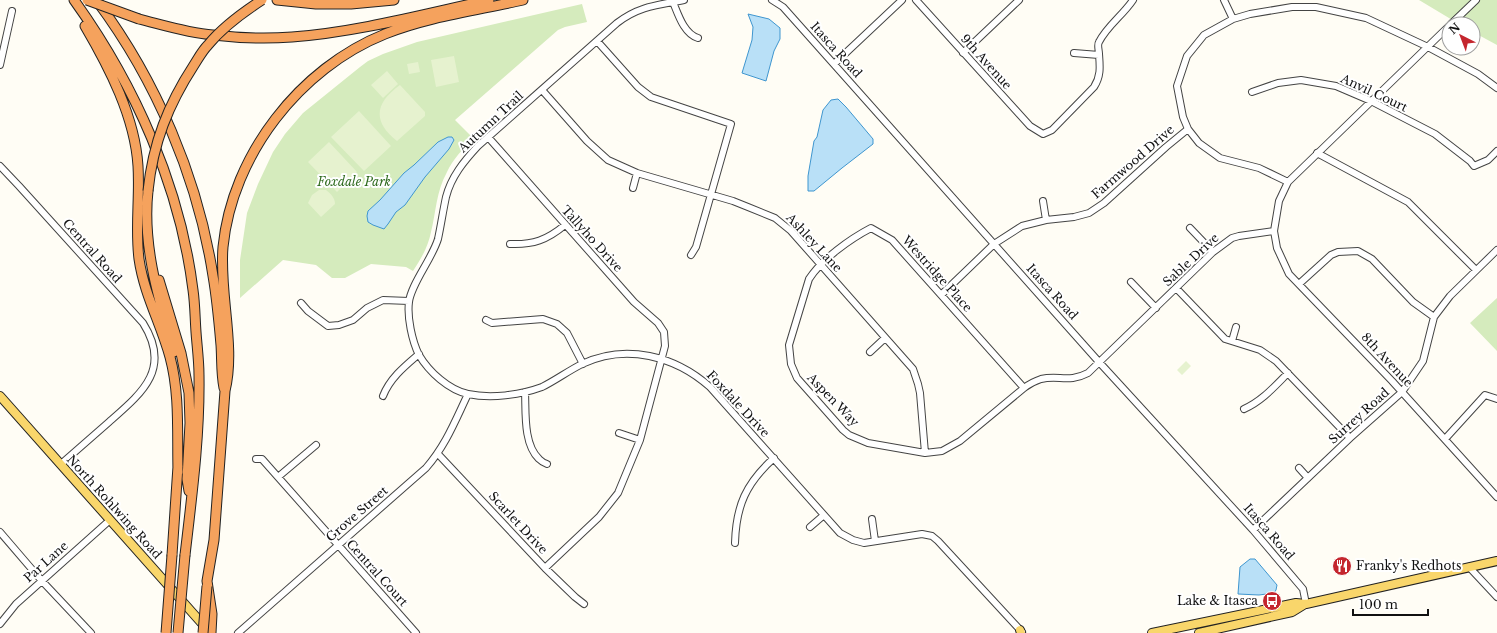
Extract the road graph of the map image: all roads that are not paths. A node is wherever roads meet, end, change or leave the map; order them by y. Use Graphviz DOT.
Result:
graph roads {
  1 [pos="70,0"];
  2 [pos="74,0"];
  3 [pos="87,0"];
  4 [pos="96,0"];
  5 [pos="262,0"];
  6 [pos="277,0"];
  7 [pos="394,0"];
  8 [pos="489,0"];
  9 [pos="523,0"];
  10 [pos="684,0"];
  11 [pos="772,0"];
  12 [pos="902,0"];
  13 [pos="916,0"];
  14 [pos="1019,0"];
  15 [pos="1132,0"];
  16 [pos="1224,0"];
  17 [pos="1476,0"];
  18 [pos="673,2"];
  19 [pos="12,11"];
  20 [pos="1459,16"];
  21 [pos="1233,19"];
  22 [pos="1441,34"];
  23 [pos="698,38"];
  24 [pos="597,41"];
  25 [pos="1428,47"];
  26 [pos="963,53"];
  27 [pos="1074,53"];
  28 [pos="1099,55"];
  29 [pos="834,64"];
  30 [pos="0,65"];
  31 [pos="1497,88"];
  32 [pos="542,90"];
  33 [pos="1252,92"];
  34 [pos="1371,101"];
  35 [pos="1188,129"];
  36 [pos="488,137"];
  37 [pos="1497,151"];
  38 [pos="1317,153"];
  39 [pos="0,166"];
  40 [pos="637,173"];
  41 [pos="1288,182"];
  42 [pos="633,188"];
  43 [pos="710,194"];
  44 [pos="1043,202"];
  45 [pos="1046,220"];
  46 [pos="565,225"];
  47 [pos="1190,228"];
  48 [pos="1274,232"];
  49 [pos="510,244"];
  50 [pos="994,244"];
  51 [pos="1497,250"];
  52 [pos="1213,252"];
  53 [pos="691,255"];
  54 [pos="152,262"];
  55 [pos="821,265"];
  56 [pos="1476,270"];
  57 [pos="1131,282"];
  58 [pos="1298,284"];
  59 [pos="1176,288"];
  60 [pos="941,295"];
  61 [pos="409,301"];
  62 [pos="301,303"];
  63 [pos="1156,308"];
  64 [pos="1434,317"];
  65 [pos="486,320"];
  66 [pos="1236,327"];
  67 [pos="885,338"];
  68 [pos="1232,341"];
  69 [pos="870,352"];
  70 [pos="419,354"];
  71 [pos="662,359"];
  72 [pos="1099,362"];
  73 [pos="583,364"];
  74 [pos="1288,373"];
  75 [pos="1024,388"];
  76 [pos="225,391"];
  77 [pos="525,392"];
  78 [pos="1402,392"];
  79 [pos="468,394"];
  80 [pos="0,396"];
  81 [pos="383,396"];
  82 [pos="1497,399"];
  83 [pos="1244,409"];
  84 [pos="619,433"];
  85 [pos="1350,438"];
  86 [pos="1444,439"];
  87 [pos="640,440"];
  88 [pos="316,445"];
  89 [pos="925,453"];
  90 [pos="438,454"];
  91 [pos="774,458"];
  92 [pos="256,459"];
  93 [pos="61,464"];
  94 [pos="547,464"];
  95 [pos="1299,468"];
  96 [pos="178,472"];
  97 [pos="278,478"];
  98 [pos="1308,478"];
  99 [pos="1497,497"];
  100 [pos="191,504"];
  101 [pos="824,515"];
  102 [pos="872,519"];
  103 [pos="110,520"];
  104 [pos="810,526"];
  105 [pos="1253,530"];
  106 [pos="0,532"];
  107 [pos="875,541"];
  108 [pos="735,543"];
  109 [pos="338,546"];
  110 [pos="1497,561"];
  111 [pos="1470,567"];
  112 [pos="545,568"];
  113 [pos="42,581"];
  114 [pos="207,583"];
  115 [pos="1497,597"];
  116 [pos="584,604"];
  117 [pos="1306,604"];
  118 [pos="0,624"];
  119 [pos="1021,632"];
  120 [pos="91,633"];
  121 [pos="166,633"];
  122 [pos="178,633"];
  123 [pos="203,633"];
  124 [pos="211,633"];
  125 [pos="238,633"];
  126 [pos="416,633"];
  127 [pos="1152,633"];
  128 [pos="1200,633"];
  1 -- 96 [label="highway"];
  2 -- 100 [label="highway"];
  3 -- 8 [label="highway, bridge"];
  4 -- 76 [label="highway"];
  5 -- 54 [label="highway, bridge"];
  6 -- 7 [label="highway"];
  9 -- 76 [label="highway"];
  10 -- 18 [label="street"];
  11 -- 29 [label="street, Itasca Road"];
  12 -- 29 [label="street"];
  13 -- 26 [label="street, 9th Avenue"];
  14 -- 26 [label="street"];
  15 -- 28 [label="street"];
  16 -- 21 [label="street"];
  17 -- 20 [label="street"];
  18 -- 23 [label="street"];
  18 -- 24 [label="street"];
  19 -- 30 [label="street"];
  21 -- 25 [label="street"];
  21 -- 35 [label="street"];
  22 -- 25 [label="street"];
  24 -- 32 [label="street, Autumn Trail"];
  24 -- 43 [label="street"];
  25 -- 31 [label="street"];
  25 -- 34 [label="street"];
  26 -- 28 [label="street, 9th Avenue"];
  27 -- 28 [label="street"];
  29 -- 50 [label="street, Itasca Road"];
  32 -- 36 [label="street, Autumn Trail"];
  32 -- 40 [label="street, Ashley Lane"];
  33 -- 34 [label="street, Anvil Court"];
  34 -- 37 [label="street, Anvil Court"];
  34 -- 38 [label="street"];
  35 -- 41 [label="street"];
  35 -- 45 [label="street, Farmwood Drive"];
  36 -- 46 [label="street, Tallyho Drive"];
  36 -- 61 [label="street, Autumn Trail"];
  38 -- 41 [label="street"];
  38 -- 56 [label="street"];
  39 -- 93 [label="street, Central Road"];
  40 -- 42 [label="street"];
  40 -- 43 [label="street, Ashley Lane"];
  41 -- 48 [label="street"];
  43 -- 53 [label="street"];
  43 -- 55 [label="street, Ashley Lane"];
  44 -- 45 [label="street"];
  45 -- 50 [label="street, Farmwood Drive"];
  46 -- 49 [label="street"];
  46 -- 71 [label="street, Tallyho Drive"];
  47 -- 52 [label="street"];
  48 -- 52 [label="street, Sable Drive"];
  48 -- 58 [label="street, 8th Avenue"];
  50 -- 60 [label="street, Farmwood Drive"];
  50 -- 72 [label="street, Itasca Road"];
  51 -- 56 [label="street, Surrey Road"];
  52 -- 59 [label="street, Sable Drive"];
  54 -- 96 [label="highway"];
  54 -- 100 [label="highway"];
  55 -- 60 [label="street, Westridge Place"];
  55 -- 67 [label="street, Ashley Lane"];
  55 -- 89 [label="street, Aspen Way"];
  56 -- 64 [label="street, Surrey Road"];
  57 -- 63 [label="street"];
  58 -- 64 [label="street"];
  58 -- 78 [label="street, 8th Avenue"];
  59 -- 63 [label="street, Sable Drive"];
  59 -- 68 [label="street"];
  60 -- 75 [label="street, Westridge Place"];
  61 -- 62 [label="street"];
  61 -- 70 [label="street, Autumn Trail"];
  63 -- 72 [label="street, Sable Drive"];
  64 -- 78 [label="street, Surrey Road"];
  65 -- 73 [label="street"];
  66 -- 68 [label="street"];
  67 -- 69 [label="street"];
  67 -- 89 [label="street, Ashley Lane"];
  68 -- 74 [label="street"];
  70 -- 79 [label="street, Foxdale Drive"];
  70 -- 81 [label="street"];
  71 -- 73 [label="street, Foxdale Drive"];
  71 -- 87 [label="street, Tallyho Drive"];
  71 -- 91 [label="street, Foxdale Drive"];
  72 -- 75 [label="street, Sable Drive"];
  72 -- 105 [label="street, Itasca Road"];
  73 -- 77 [label="street, Foxdale Drive"];
  74 -- 83 [label="street"];
  74 -- 85 [label="street"];
  75 -- 89 [label="street, Sable Drive"];
  76 -- 114 [label="highway"];
  77 -- 79 [label="street, Foxdale Drive"];
  77 -- 94 [label="street"];
  78 -- 85 [label="street, Surrey Road"];
  78 -- 86 [label="street, 8th Avenue"];
  79 -- 90 [label="street, Grove Street"];
  80 -- 93 [label="main road, North Rohlwing Road"];
  82 -- 86 [label="street"];
  84 -- 87 [label="street"];
  85 -- 98 [label="street, Surrey Road"];
  86 -- 99 [label="street, 8th Avenue"];
  87 -- 112 [label="street, Tallyho Drive"];
  88 -- 97 [label="street"];
  90 -- 109 [label="street, Grove Street"];
  90 -- 112 [label="street, Scarlet Drive"];
  91 -- 101 [label="street, Foxdale Drive"];
  91 -- 108 [label="street"];
  92 -- 97 [label="street, Central Court"];
  93 -- 103 [label="main road, North Rohlwing Road"];
  95 -- 98 [label="street"];
  96 -- 121 [label="highway, bridge"];
  97 -- 109 [label="street, Central Court"];
  98 -- 105 [label="street, Surrey Road"];
  100 -- 122 [label="highway, bridge"];
  101 -- 104 [label="street"];
  101 -- 107 [label="street, Foxdale Drive"];
  102 -- 107 [label="street"];
  103 -- 113 [label="street, Par Lane"];
  103 -- 124 [label="main road, North Rohlwing Road"];
  105 -- 117 [label="street, Itasca Road"];
  106 -- 113 [label="street"];
  107 -- 119 [label="street, Foxdale Drive"];
  109 -- 125 [label="street, Grove Street"];
  109 -- 126 [label="street, Central Court"];
  110 -- 111 [label="main road"];
  111 -- 115 [label="street"];
  111 -- 117 [label="main road"];
  112 -- 116 [label="street, Scarlet Drive"];
  113 -- 118 [label="street, Par Lane"];
  113 -- 120 [label="street"];
  114 -- 123 [label="highway, bridge"];
  114 -- 124 [label="highway, bridge"];
  117 -- 127 [label="main road"];
  117 -- 128 [label="main road"];
}
